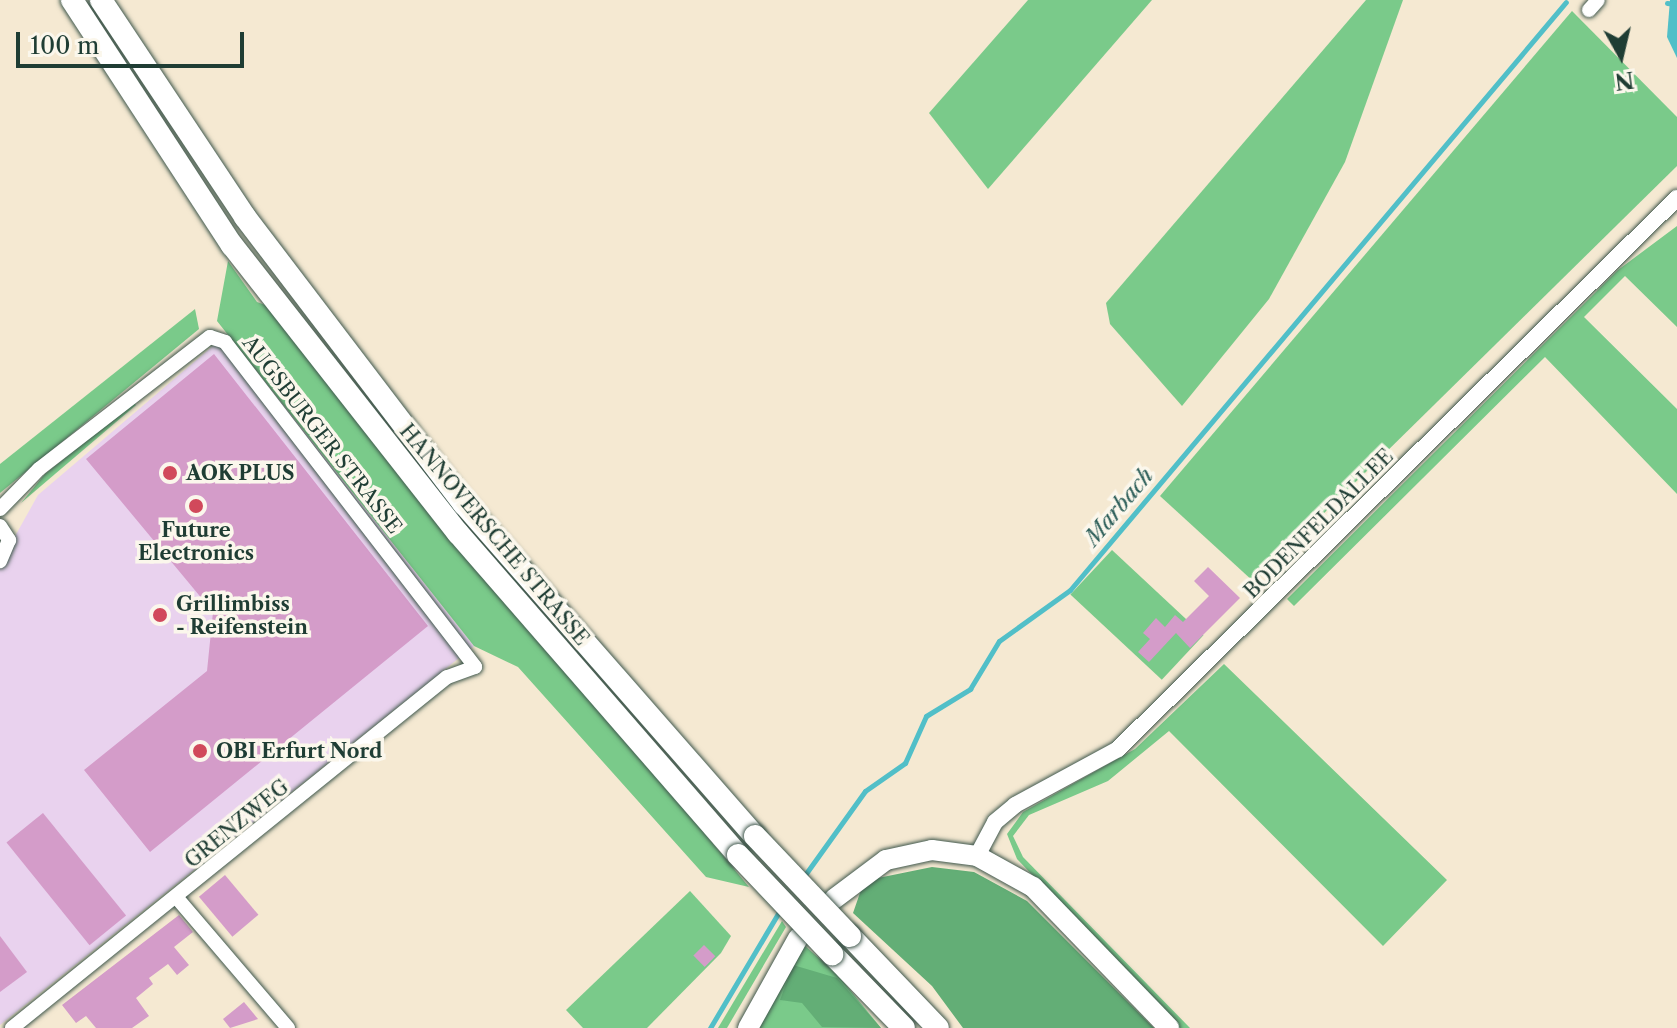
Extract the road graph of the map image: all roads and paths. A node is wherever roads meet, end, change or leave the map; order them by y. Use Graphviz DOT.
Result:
graph roads {
  1 [pos="72,0"];
  2 [pos="101,0"];
  3 [pos="1677,198"];
  4 [pos="0,509"];
  5 [pos="0,526"];
  6 [pos="0,561"];
  7 [pos="475,667"];
  8 [pos="977,856"];
  9 [pos="177,898"];
  10 [pos="834,899"];
  11 [pos="798,938"];
  12 [pos="12,1028"];
  13 [pos="288,1028"];
  14 [pos="748,1028"];
  15 [pos="904,1028"];
  16 [pos="938,1028"];
  17 [pos="1169,1028"];
  1 -- 15 [label="highway, HANNOVERSCHE STRASSE, bridge"];
  2 -- 16 [label="highway, HANNOVERSCHE STRASSE, bridge"];
  3 -- 8 [label="street, BODENFELDALLEE"];
  4 -- 7 [label="street, AUGSBURGER STRASSE"];
  5 -- 6 [label="street"];
  7 -- 9 [label="street, GRENZWEG"];
  8 -- 10 [label="main road"];
  8 -- 17 [label="main road"];
  9 -- 12 [label="street, GRENZWEG"];
  9 -- 13 [label="street"];
  11 -- 14 [label="main road"];
}
